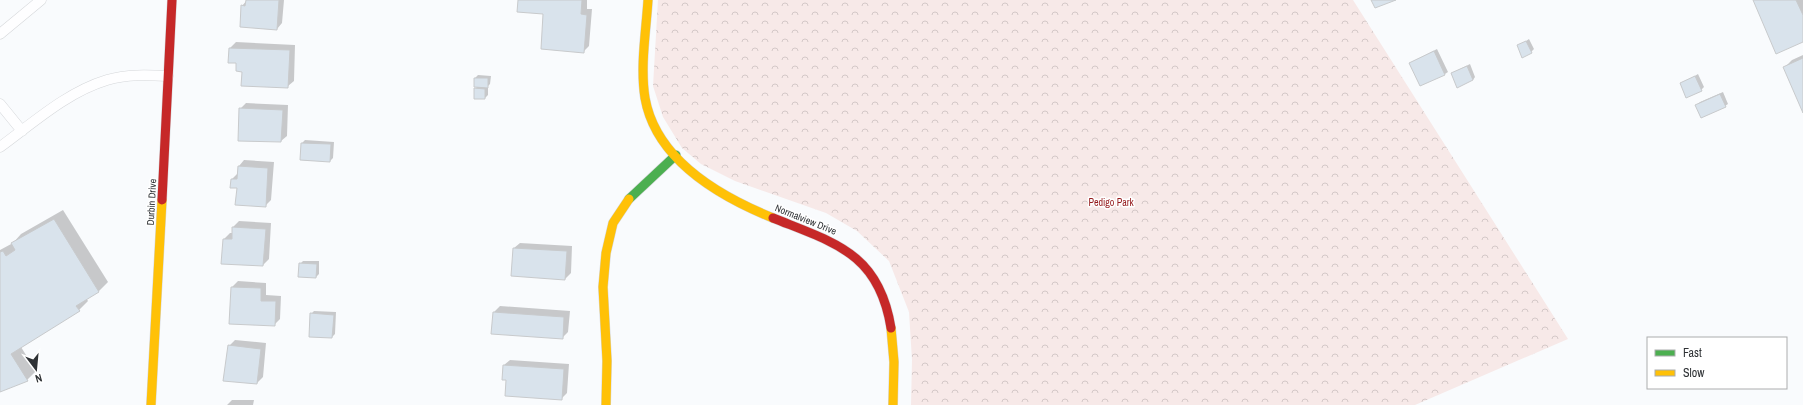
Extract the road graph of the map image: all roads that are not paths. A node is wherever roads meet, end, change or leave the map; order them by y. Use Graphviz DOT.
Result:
graph roads {
  1 [pos="41,0"];
  2 [pos="172,0"];
  3 [pos="648,0"];
  4 [pos="0,34"];
  5 [pos="168,76"];
  6 [pos="0,104"];
  7 [pos="22,131"];
  8 [pos="0,147"];
  9 [pos="676,155"];
  10 [pos="151,405"];
  11 [pos="606,405"];
  12 [pos="893,405"];
  1 -- 4 [label="lane"];
  2 -- 5 [label="street, Durbin Drive"];
  3 -- 9 [label="street, Normalview Drive"];
  5 -- 7 [label="lane"];
  5 -- 10 [label="street, Durbin Drive"];
  6 -- 7 [label="lane"];
  7 -- 8 [label="lane"];
  9 -- 11 [label="street"];
  9 -- 12 [label="street, Normalview Drive"];
}
